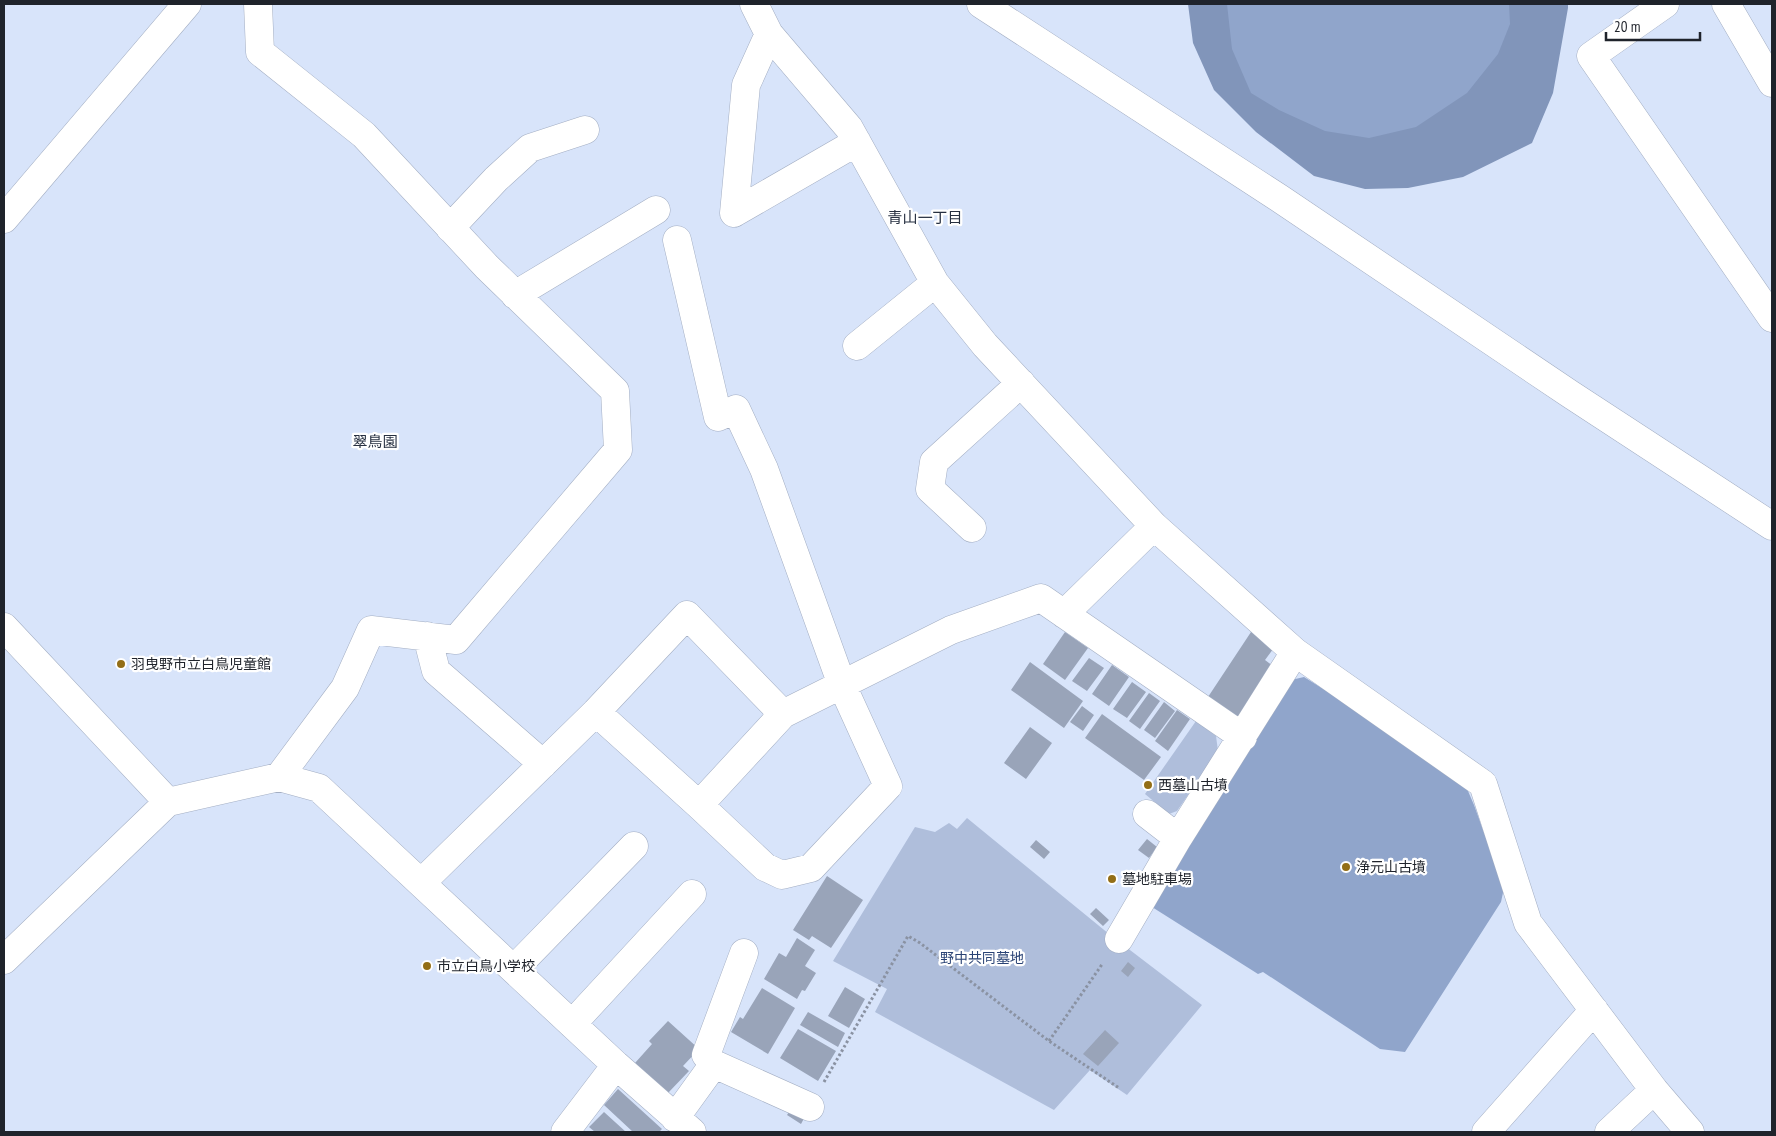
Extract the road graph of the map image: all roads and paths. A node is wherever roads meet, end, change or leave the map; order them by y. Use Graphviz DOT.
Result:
graph roads {
  1 [pos="187,4"];
  2 [pos="258,4"];
  3 [pos="754,4"];
  4 [pos="981,4"];
  5 [pos="1665,4"];
  6 [pos="1726,4"];
  7 [pos="769,34"];
  8 [pos="1772,84"];
  9 [pos="585,130"];
  10 [pos="857,142"];
  11 [pos="656,210"];
  12 [pos="4,219"];
  13 [pos="450,228"];
  14 [pos="677,240"];
  15 [pos="935,283"];
  16 [pos="515,295"];
  17 [pos="1772,318"];
  18 [pos="857,346"];
  19 [pos="1021,383"];
  20 [pos="1770,521"];
  21 [pos="1154,526"];
  22 [pos="972,528"];
  23 [pos="1064,614"];
  24 [pos="4,627"];
  25 [pos="427,636"];
  26 [pos="1295,652"];
  27 [pos="842,684"];
  28 [pos="596,712"];
  29 [pos="783,714"];
  30 [pos="1242,737"];
  31 [pos="542,764"];
  32 [pos="279,777"];
  33 [pos="168,802"];
  34 [pos="699,805"];
  35 [pos="1147,814"];
  36 [pos="1178,838"];
  37 [pos="634,846"];
  38 [pos="421,883"];
  39 [pos="692,894"];
  40 [pos="1119,939"];
  41 [pos="7,952"];
  42 [pos="744,953"];
  43 [pos="514,969"];
  44 [pos="1594,1010"];
  45 [pos="572,1024"];
  46 [pos="1049,1041"];
  47 [pos="714,1064"];
  48 [pos="616,1065"];
  49 [pos="1119,1088"];
  50 [pos="1654,1090"];
  51 [pos="810,1107"];
  52 [pos="683,1125"];
  53 [pos="565,1132"];
  54 [pos="1486,1132"];
  55 [pos="1609,1132"];
  56 [pos="1690,1132"];
  1 -- 12 [label="street"];
  2 -- 13 [label="street"];
  3 -- 7 [label="street"];
  4 -- 20 [label="street"];
  5 -- 17 [label="street"];
  6 -- 8 [label="street"];
  7 -- 10 [label="street"];
  7 -- 10 [label="street"];
  9 -- 13 [label="street"];
  10 -- 15 [label="street"];
  11 -- 16 [label="street"];
  13 -- 16 [label="street"];
  14 -- 27 [label="street"];
  15 -- 18 [label="street"];
  15 -- 19 [label="street"];
  16 -- 25 [label="street"];
  19 -- 21 [label="street"];
  19 -- 22 [label="street"];
  21 -- 23 [label="street"];
  21 -- 26 [label="street"];
  23 -- 27 [label="street"];
  23 -- 30 [label="street"];
  24 -- 33 [label="street"];
  25 -- 31 [label="street"];
  25 -- 32 [label="street"];
  26 -- 30 [label="street"];
  26 -- 44 [label="street"];
  27 -- 29 [label="street"];
  27 -- 34 [label="street"];
  28 -- 29 [label="street"];
  28 -- 31 [label="street"];
  28 -- 34 [label="street"];
  29 -- 34 [label="street"];
  30 -- 36 [label="street"];
  31 -- 38 [label="street"];
  32 -- 33 [label="street"];
  32 -- 38 [label="street"];
  33 -- 41 [label="street"];
  35 -- 36 [label="street"];
  36 -- 40 [label="street"];
  37 -- 43 [label="street"];
  38 -- 43 [label="street"];
  39 -- 45 [label="street"];
  40 -- 46 [label="path"];
  42 -- 47 [label="street"];
  43 -- 45 [label="street"];
  44 -- 50 [label="street"];
  44 -- 54 [label="street"];
  45 -- 48 [label="street"];
  46 -- 49 [label="path"];
  46 -- 51 [label="path"];
  47 -- 51 [label="street"];
  47 -- 52 [label="street"];
  48 -- 52 [label="street"];
  48 -- 53 [label="street"];
  50 -- 55 [label="street"];
  50 -- 56 [label="street"];
}
